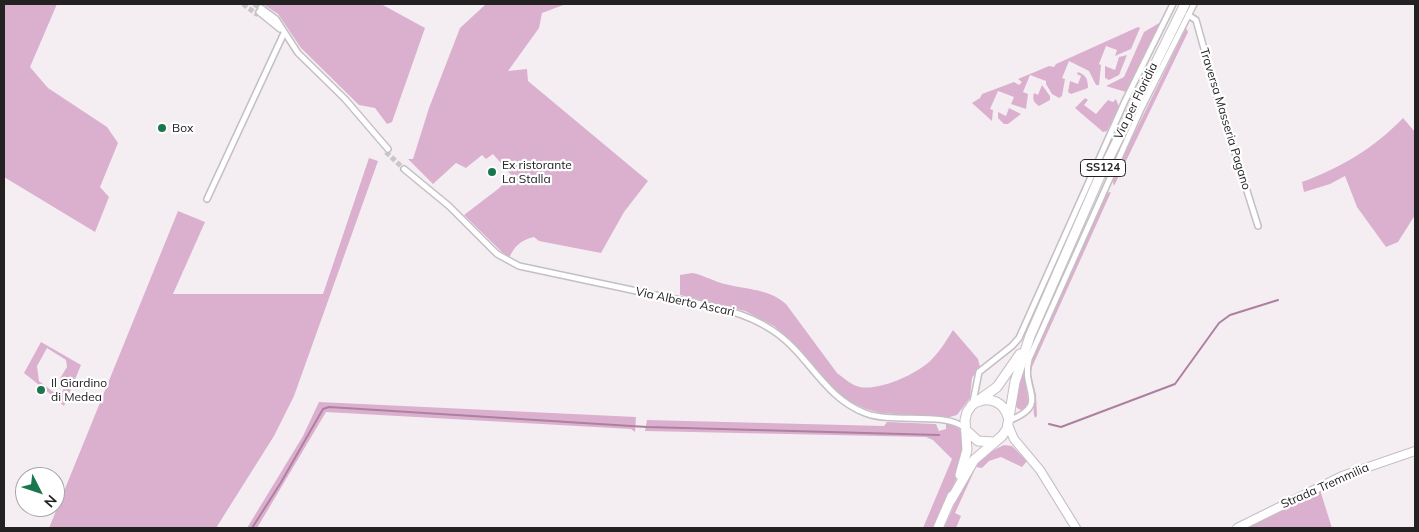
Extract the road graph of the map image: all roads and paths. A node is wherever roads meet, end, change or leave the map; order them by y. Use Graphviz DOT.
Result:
graph roads {
  1 [pos="1174,4"];
  2 [pos="1185,4"];
  3 [pos="1194,4"];
  4 [pos="260,10"];
  5 [pos="1188,15"];
  6 [pos="284,33"];
  7 [pos="387,150"];
  8 [pos="405,168"];
  9 [pos="208,199"];
  10 [pos="1258,226"];
  11 [pos="1030,336"];
  12 [pos="975,383"];
  13 [pos="988,397"];
  14 [pos="971,407"];
  15 [pos="953,421"];
  16 [pos="1008,421"];
  17 [pos="966,430"];
  18 [pos="996,441"];
  19 [pos="1020,446"];
  20 [pos="1415,451"];
  21 [pos="951,500"];
  22 [pos="938,528"];
  23 [pos="1076,528"];
  24 [pos="1237,528"];
  1 -- 12 [label="street"];
  2 -- 11 [label="main road, Via per Floridia / SS124"];
  3 -- 5 [label="street"];
  4 -- 6 [label="street"];
  5 -- 10 [label="street, Traversa Masseria Pagano"];
  5 -- 16 [label="street"];
  6 -- 7 [label="street"];
  6 -- 9 [label="street"];
  8 -- 15 [label="street, Via Alberto Ascari"];
  11 -- 13 [label="main road"];
  11 -- 16 [label="main road"];
  12 -- 13 [label="street"];
  12 -- 14 [label="street"];
  13 -- 14 [label="main road"];
  13 -- 16 [label="main road"];
  14 -- 15 [label="street"];
  14 -- 17 [label="main road"];
  15 -- 17 [label="street"];
  16 -- 18 [label="main road"];
  16 -- 19 [label="main road"];
  17 -- 18 [label="main road"];
  17 -- 21 [label="main road"];
  18 -- 19 [label="main road"];
  18 -- 21 [label="main road"];
  19 -- 23 [label="main road"];
  20 -- 24 [label="main road, Strada Tremmilia"];
  21 -- 22 [label="main road"];
}
